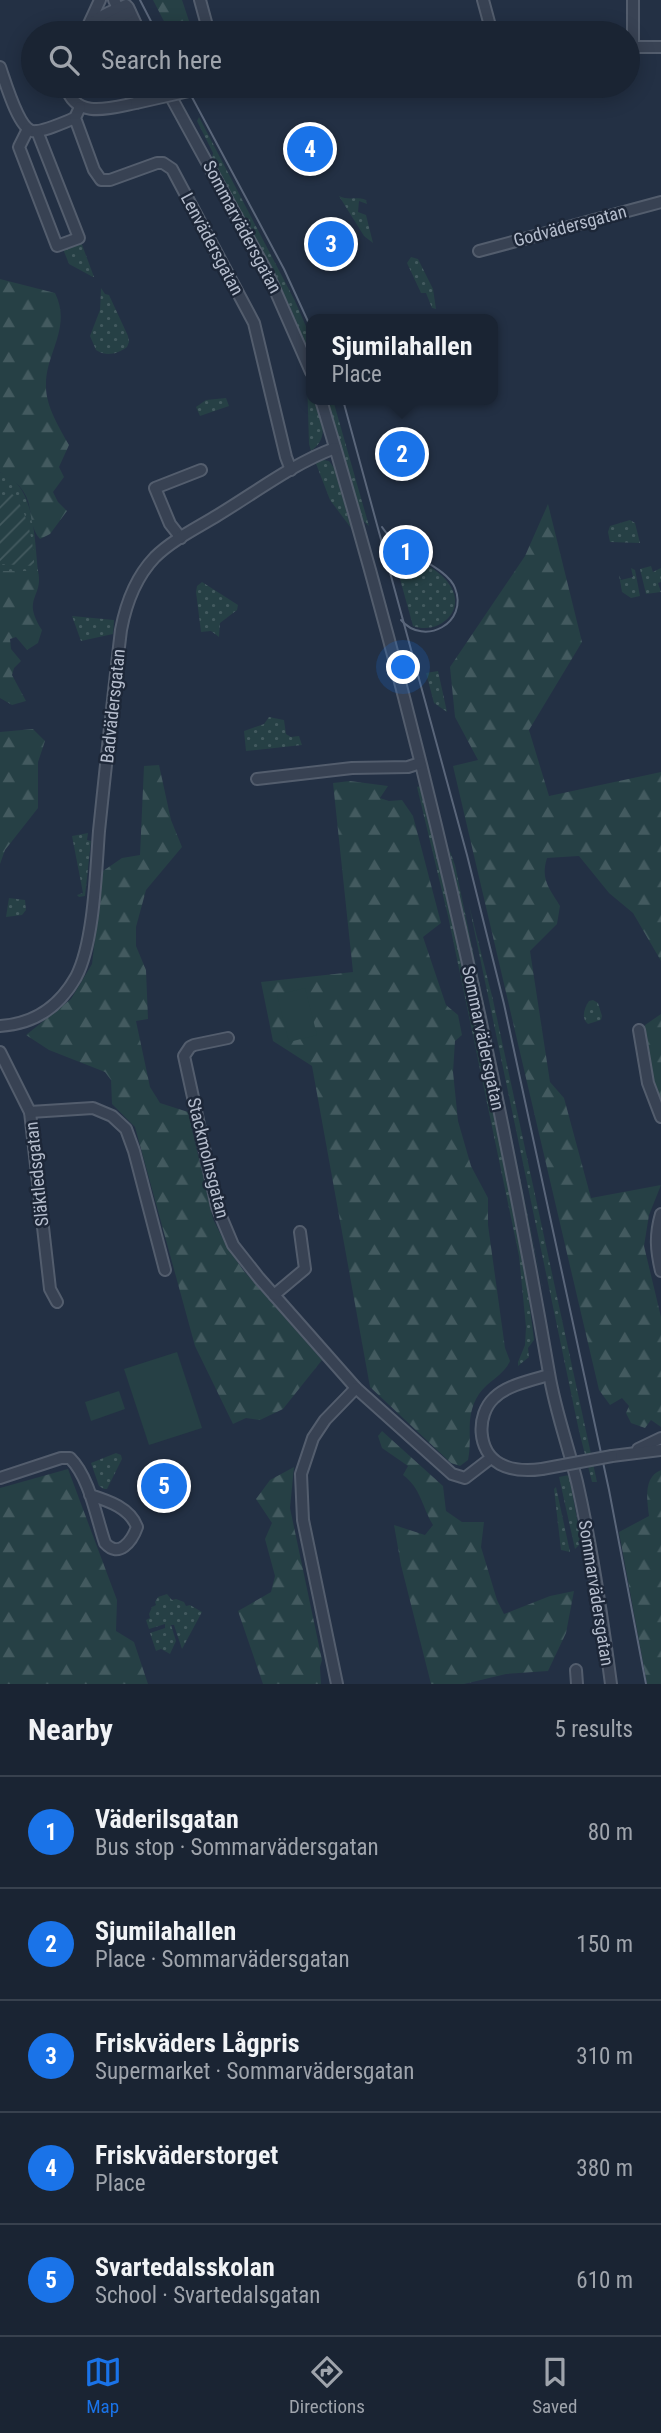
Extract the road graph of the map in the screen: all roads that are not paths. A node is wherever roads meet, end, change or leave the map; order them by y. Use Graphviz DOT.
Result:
graph roads {
  1 [pos="100,0"];
  2 [pos="200,0"];
  3 [pos="483,0"];
  4 [pos="634,0"];
  5 [pos="122,7"];
  6 [pos="93,21"];
  7 [pos="103,21"];
  8 [pos="206,21"];
  9 [pos="489,21"];
  10 [pos="632,21"];
  11 [pos="640,47"];
  12 [pos="661,47"];
  13 [pos="0,67"];
  14 [pos="71,98"];
  15 [pos="158,98"];
  16 [pos="173,98"];
  17 [pos="80,107"];
  18 [pos="75,118"];
  19 [pos="32,130"];
  20 [pos="661,202"];
  21 [pos="479,251"];
  22 [pos="306,361"];
  23 [pos="322,405"];
  24 [pos="335,448"];
  25 [pos="201,470"];
  26 [pos="291,470"];
  27 [pos="181,538"];
  28 [pos="420,763"];
  29 [pos="257,779"];
  30 [pos="0,1026"];
  31 [pos="639,1030"];
  32 [pos="228,1038"];
  33 [pos="0,1052"];
  34 [pos="30,1112"];
  35 [pos="661,1118"];
  36 [pos="661,1214"];
  37 [pos="300,1232"];
  38 [pos="165,1270"];
  39 [pos="661,1271"];
  40 [pos="274,1295"];
  41 [pos="57,1302"];
  42 [pos="549,1375"];
  43 [pos="356,1388"];
  44 [pos="661,1438"];
  45 [pos="661,1450"];
  46 [pos="632,1452"];
  47 [pos="491,1458"];
  48 [pos="0,1478"];
  49 [pos="90,1495"];
  50 [pos="576,1670"];
  51 [pos="337,1684"];
  52 [pos="577,1684"];
  53 [pos="611,1684"];
  1 -- 6 [label="street"];
  2 -- 8 [label="street"];
  3 -- 9 [label="street"];
  4 -- 10 [label="street"];
  5 -- 7 [label="street"];
  11 -- 12 [label="street"];
  13 -- 19 [label="street"];
  14 -- 17 [label="street"];
  15 -- 17 [label="street, bridge"];
  16 -- 22 [label="street, Sommarvädersgatan"];
  17 -- 18 [label="street"];
  18 -- 19 [label="street"];
  18 -- 26 [label="street, Lenvädersgatan"];
  19 -- 19 [label="street"];
  20 -- 21 [label="street, Godvädersgatan"];
  23 -- 24 [label="street, Sommarvädersgatan"];
  24 -- 26 [label="street, Badvädersgatan"];
  24 -- 28 [label="street, Sommarvädersgatan"];
  25 -- 27 [label="street"];
  26 -- 27 [label="street, Badvädersgatan"];
  27 -- 30 [label="street, Badvädersgatan"];
  28 -- 29 [label="street"];
  28 -- 42 [label="street, Sommarvädersgatan"];
  31 -- 35 [label="street"];
  32 -- 40 [label="street, Stackmolnsgatan"];
  33 -- 34 [label="street, Släktledsgatan"];
  34 -- 38 [label="street"];
  34 -- 41 [label="street, Släktledsgatan"];
  36 -- 39 [label="street"];
  37 -- 40 [label="street"];
  40 -- 43 [label="street, Stackmolnsgatan"];
  42 -- 47 [label="street"];
  42 -- 53 [label="street, Sommarvädersgatan"];
  43 -- 47 [label="street, Stackmolnsgatan"];
  43 -- 51 [label="street"];
  44 -- 46 [label="street"];
  45 -- 46 [label="street"];
  46 -- 47 [label="street, bridge"];
  48 -- 49 [label="street"];
  49 -- 49 [label="street"];
  50 -- 52 [label="street"];
}
